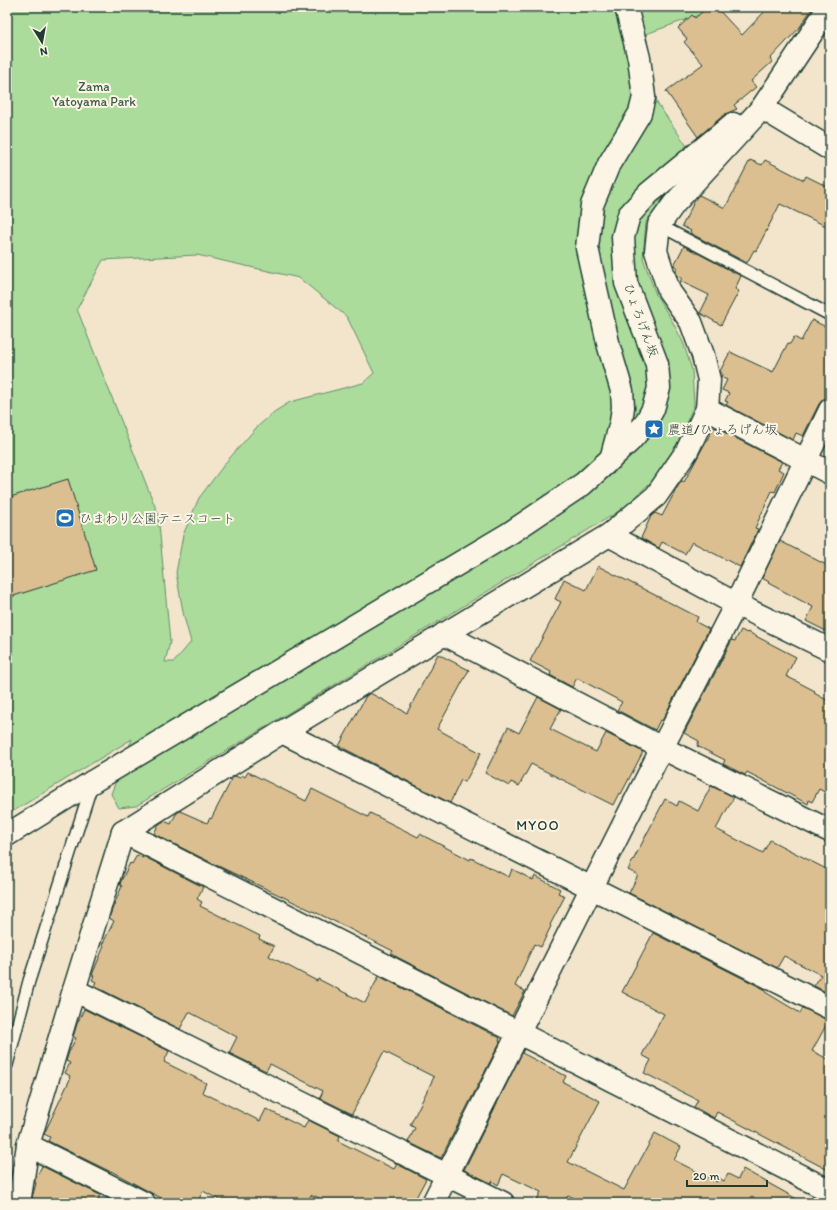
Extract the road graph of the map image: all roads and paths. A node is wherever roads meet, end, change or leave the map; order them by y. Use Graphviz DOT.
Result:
graph roads {
  1 [pos="626,7"];
  2 [pos="829,7"];
  3 [pos="762,108"];
  4 [pos="830,149"];
  5 [pos="659,224"];
  6 [pos="830,315"];
  7 [pos="707,409"];
  8 [pos="830,410"];
  9 [pos="610,460"];
  10 [pos="806,460"];
  11 [pos="830,473"];
  12 [pos="609,534"];
  13 [pos="736,604"];
  14 [pos="444,634"];
  15 [pos="830,650"];
  16 [pos="282,732"];
  17 [pos="662,748"];
  18 [pos="92,782"];
  19 [pos="830,831"];
  20 [pos="123,832"];
  21 [pos="7,835"];
  22 [pos="592,888"];
  23 [pos="74,990"];
  24 [pos="830,1008"];
  25 [pos="518,1033"];
  26 [pos="9,1048"];
  27 [pos="7,1065"];
  28 [pos="28,1145"];
  29 [pos="447,1174"];
  30 [pos="830,1191"];
  31 [pos="19,1203"];
  32 [pos="144,1203"];
  33 [pos="433,1203"];
  34 [pos="503,1203"];
  1 -- 9 [label="street"];
  2 -- 3 [label="street"];
  3 -- 4 [label="street"];
  3 -- 5 [label="street"];
  3 -- 9 [label="street, ひょろげん坂"];
  5 -- 6 [label="lane"];
  5 -- 7 [label="street"];
  7 -- 10 [label="street"];
  7 -- 12 [label="street"];
  8 -- 10 [label="street"];
  9 -- 18 [label="street, ひょろげん坂"];
  10 -- 11 [label="street"];
  10 -- 13 [label="street"];
  12 -- 13 [label="street"];
  12 -- 14 [label="street"];
  13 -- 15 [label="street"];
  13 -- 17 [label="street"];
  14 -- 16 [label="street"];
  14 -- 17 [label="street"];
  16 -- 20 [label="street"];
  16 -- 22 [label="street"];
  17 -- 19 [label="street"];
  17 -- 22 [label="street"];
  18 -- 21 [label="street, ひょろげん坂"];
  18 -- 26 [label="lane"];
  20 -- 23 [label="street"];
  20 -- 25 [label="street"];
  22 -- 24 [label="street"];
  22 -- 25 [label="street"];
  23 -- 28 [label="street"];
  23 -- 29 [label="street"];
  25 -- 29 [label="street"];
  25 -- 30 [label="street"];
  26 -- 27 [label="lane"];
  28 -- 31 [label="street"];
  28 -- 32 [label="street"];
  29 -- 33 [label="street"];
  29 -- 34 [label="street"];
}
